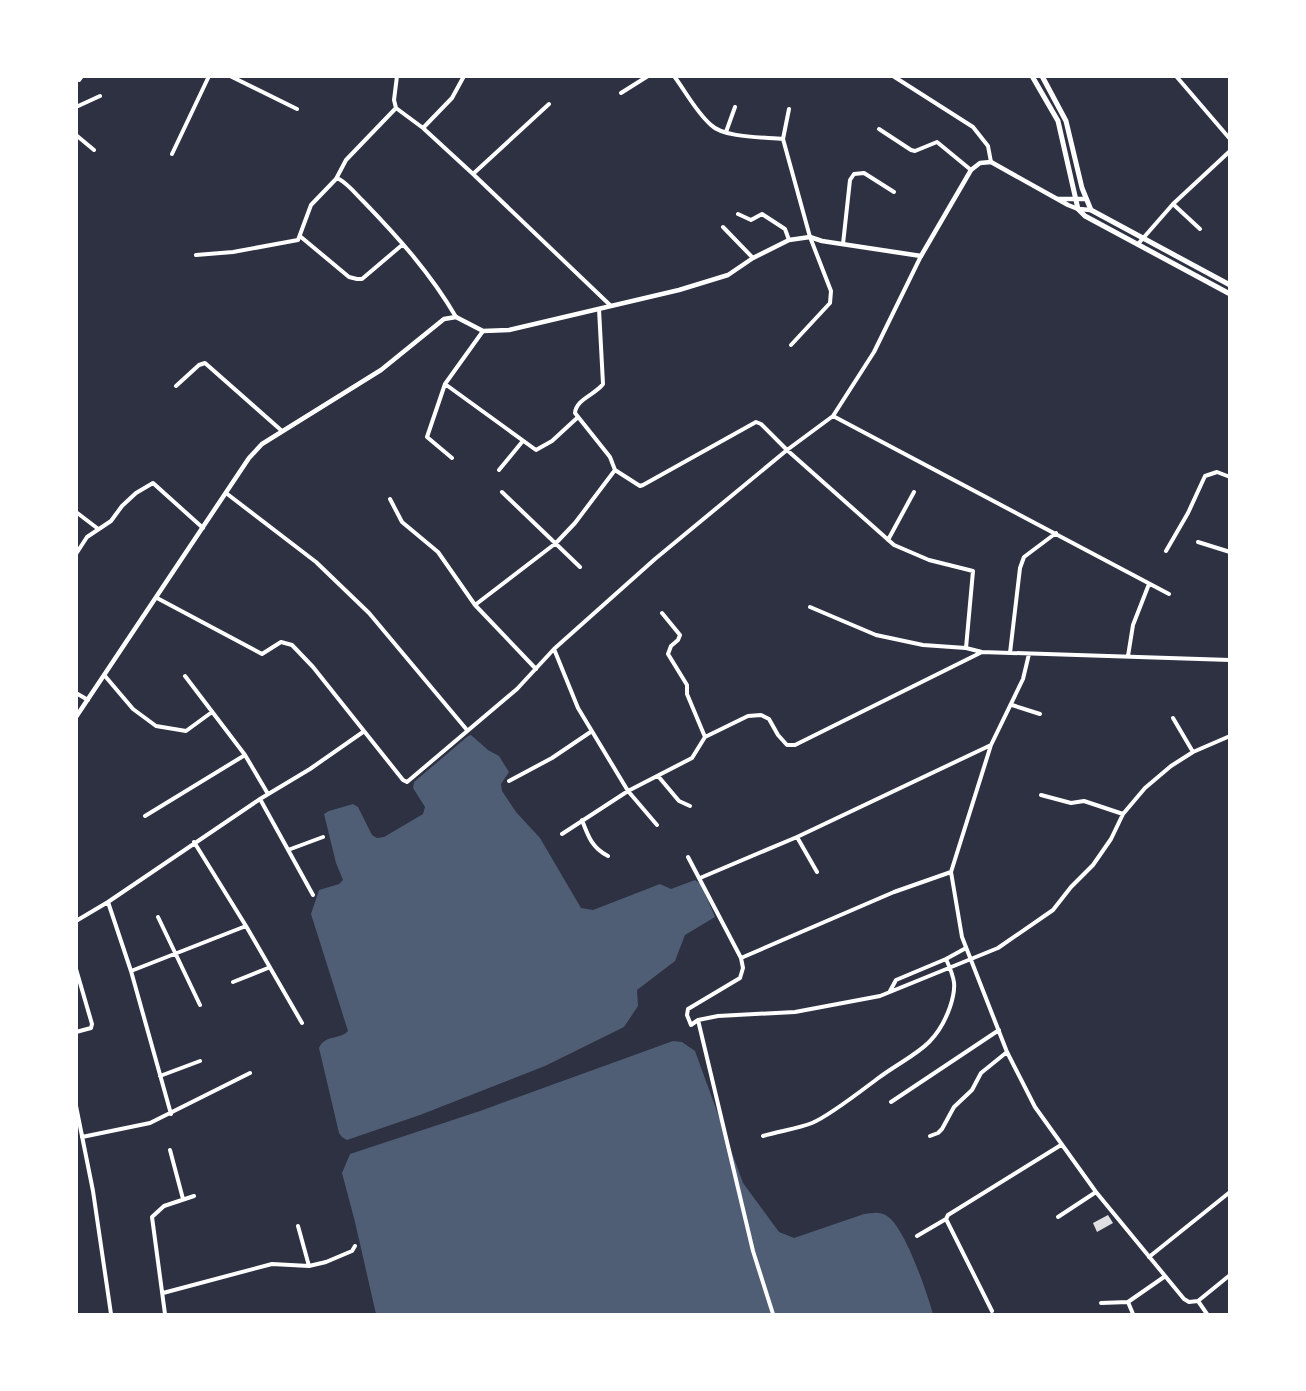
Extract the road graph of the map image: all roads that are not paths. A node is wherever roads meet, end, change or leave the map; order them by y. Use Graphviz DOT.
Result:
graph roads {
  1 [pos="209,76"];
  2 [pos="230,76"];
  3 [pos="397,76"];
  4 [pos="464,76"];
  5 [pos="648,76"];
  6 [pos="674,76"];
  7 [pos="893,76"];
  8 [pos="1032,76"];
  9 [pos="1042,76"];
  10 [pos="1176,76"];
  11 [pos="621,93"];
  12 [pos="100,96"];
  13 [pos="549,105"];
  14 [pos="76,107"];
  15 [pos="735,107"];
  16 [pos="396,108"];
  17 [pos="297,109"];
  18 [pos="789,110"];
  19 [pos="423,128"];
  20 [pos="879,129"];
  21 [pos="726,132"];
  22 [pos="76,135"];
  23 [pos="783,139"];
  24 [pos="1230,139"];
  25 [pos="94,150"];
  26 [pos="1230,151"];
  27 [pos="172,154"];
  28 [pos="991,162"];
  29 [pos="971,170"];
  30 [pos="473,174"];
  31 [pos="336,179"];
  32 [pos="894,192"];
  33 [pos="1074,198"];
  34 [pos="1055,199"];
  35 [pos="1086,199"];
  36 [pos="1173,204"];
  37 [pos="1078,209"];
  38 [pos="1091,210"];
  39 [pos="738,214"];
  40 [pos="723,227"];
  41 [pos="1200,229"];
  42 [pos="301,237"];
  43 [pos="810,237"];
  44 [pos="1142,237"];
  45 [pos="789,240"];
  46 [pos="402,244"];
  47 [pos="843,244"];
  48 [pos="1138,244"];
  49 [pos="196,255"];
  50 [pos="921,256"];
  51 [pos="753,258"];
  52 [pos="1230,285"];
  53 [pos="1230,294"];
  54 [pos="611,306"];
  55 [pos="598,309"];
  56 [pos="456,318"];
  57 [pos="483,331"];
  58 [pos="791,345"];
  59 [pos="445,384"];
  60 [pos="176,386"];
  61 [pos="833,416"];
  62 [pos="577,418"];
  63 [pos="282,431"];
  64 [pos="522,442"];
  65 [pos="787,450"];
  66 [pos="452,458"];
  67 [pos="499,470"];
  68 [pos="615,470"];
  69 [pos="1230,477"];
  70 [pos="502,492"];
  71 [pos="914,492"];
  72 [pos="226,493"];
  73 [pos="390,498"];
  74 [pos="76,512"];
  75 [pos="203,528"];
  76 [pos="98,529"];
  77 [pos="1056,532"];
  78 [pos="888,540"];
  79 [pos="1198,542"];
  80 [pos="556,543"];
  81 [pos="1166,551"];
  82 [pos="1230,552"];
  83 [pos="76,554"];
  84 [pos="580,567"];
  85 [pos="1149,584"];
  86 [pos="1169,594"];
  87 [pos="157,598"];
  88 [pos="475,605"];
  89 [pos="810,607"];
  90 [pos="662,613"];
  91 [pos="966,648"];
  92 [pos="554,649"];
  93 [pos="982,652"];
  94 [pos="1010,653"];
  95 [pos="1029,654"];
  96 [pos="1128,656"];
  97 [pos="1230,660"];
  98 [pos="536,669"];
  99 [pos="105,676"];
  100 [pos="185,676"];
  101 [pos="76,693"];
  102 [pos="88,700"];
  103 [pos="1012,705"];
  104 [pos="212,712"];
  105 [pos="1040,714"];
  106 [pos="76,717"];
  107 [pos="1173,718"];
  108 [pos="467,730"];
  109 [pos="592,731"];
  110 [pos="363,732"];
  111 [pos="1230,736"];
  112 [pos="705,737"];
  113 [pos="991,744"];
  114 [pos="1193,752"];
  115 [pos="245,755"];
  116 [pos="658,776"];
  117 [pos="509,781"];
  118 [pos="628,791"];
  119 [pos="268,794"];
  120 [pos="1041,795"];
  121 [pos="260,799"];
  122 [pos="690,806"];
  123 [pos="1123,814"];
  124 [pos="145,816"];
  125 [pos="582,820"];
  126 [pos="657,825"];
  127 [pos="561,834"];
  128 [pos="323,837"];
  129 [pos="797,837"];
  130 [pos="194,842"];
  131 [pos="288,850"];
  132 [pos="608,856"];
  133 [pos="688,857"];
  134 [pos="817,872"];
  135 [pos="951,872"];
  136 [pos="700,878"];
  137 [pos="313,895"];
  138 [pos="108,902"];
  139 [pos="158,916"];
  140 [pos="76,921"];
  141 [pos="246,926"];
  142 [pos="966,948"];
  143 [pos="174,954"];
  144 [pos="741,958"];
  145 [pos="946,959"];
  146 [pos="970,959"];
  147 [pos="268,968"];
  148 [pos="950,968"];
  149 [pos="76,969"];
  150 [pos="131,971"];
  151 [pos="233,982"];
  152 [pos="889,992"];
  153 [pos="200,1005"];
  154 [pos="698,1020"];
  155 [pos="302,1023"];
  156 [pos="999,1030"];
  157 [pos="76,1032"];
  158 [pos="1007,1052"];
  159 [pos="200,1061"];
  160 [pos="250,1073"];
  161 [pos="160,1076"];
  162 [pos="891,1102"];
  163 [pos="76,1106"];
  164 [pos="77,1112"];
  165 [pos="171,1114"];
  166 [pos="763,1136"];
  167 [pos="930,1136"];
  168 [pos="82,1137"];
  169 [pos="1061,1145"];
  170 [pos="170,1150"];
  171 [pos="1096,1192"];
  172 [pos="1230,1192"];
  173 [pos="194,1196"];
  174 [pos="183,1199"];
  175 [pos="1058,1217"];
  176 [pos="946,1219"];
  177 [pos="298,1226"];
  178 [pos="917,1236"];
  179 [pos="355,1246"];
  180 [pos="1149,1257"];
  181 [pos="309,1266"];
  182 [pos="1230,1275"];
  183 [pos="1164,1276"];
  184 [pos="163,1293"];
  185 [pos="1198,1301"];
  186 [pos="1128,1302"];
  187 [pos="1101,1303"];
  188 [pos="992,1311"];
  189 [pos="111,1314"];
  190 [pos="165,1314"];
  191 [pos="773,1314"];
  192 [pos="1133,1314"];
  193 [pos="1207,1314"];
  1 -- 27 [label="street"];
  2 -- 17 [label="street"];
  3 -- 16 [label="street"];
  4 -- 19 [label="street"];
  5 -- 11 [label="street"];
  6 -- 21 [label="street"];
  7 -- 28 [label="street"];
  8 -- 33 [label="main road"];
  9 -- 35 [label="main road"];
  10 -- 24 [label="street"];
  12 -- 14 [label="street"];
  13 -- 30 [label="street"];
  15 -- 21 [label="street"];
  16 -- 19 [label="street"];
  16 -- 31 [label="street"];
  18 -- 23 [label="street"];
  19 -- 30 [label="street"];
  20 -- 29 [label="street"];
  21 -- 23 [label="street"];
  22 -- 25 [label="street"];
  23 -- 43 [label="street"];
  26 -- 36 [label="street"];
  28 -- 29 [label="street"];
  28 -- 34 [label="street"];
  29 -- 50 [label="street"];
  30 -- 54 [label="street"];
  31 -- 42 [label="street"];
  31 -- 46 [label="street"];
  32 -- 47 [label="street"];
  33 -- 34 [label="street"];
  33 -- 35 [label="street"];
  33 -- 37 [label="main road"];
  34 -- 37 [label="street"];
  35 -- 38 [label="main road"];
  36 -- 41 [label="street"];
  36 -- 44 [label="street"];
  37 -- 38 [label="street"];
  37 -- 48 [label="main road"];
  38 -- 44 [label="main road"];
  39 -- 45 [label="street"];
  40 -- 51 [label="street"];
  42 -- 46 [label="street"];
  42 -- 49 [label="street"];
  43 -- 45 [label="street"];
  43 -- 47 [label="street"];
  43 -- 58 [label="street"];
  44 -- 48 [label="street"];
  44 -- 52 [label="main road"];
  45 -- 51 [label="street"];
  46 -- 56 [label="street"];
  47 -- 50 [label="street"];
  48 -- 53 [label="main road"];
  50 -- 61 [label="street"];
  51 -- 54 [label="street"];
  54 -- 55 [label="street"];
  55 -- 57 [label="street"];
  55 -- 62 [label="street"];
  56 -- 57 [label="street"];
  56 -- 63 [label="street"];
  57 -- 59 [label="street"];
  59 -- 64 [label="street"];
  59 -- 66 [label="street"];
  60 -- 63 [label="street"];
  61 -- 65 [label="street"];
  61 -- 77 [label="street"];
  62 -- 64 [label="street"];
  62 -- 68 [label="street"];
  63 -- 72 [label="street"];
  64 -- 67 [label="street"];
  65 -- 68 [label="street"];
  65 -- 78 [label="street"];
  65 -- 92 [label="street"];
  68 -- 80 [label="street"];
  69 -- 81 [label="street"];
  70 -- 80 [label="street"];
  71 -- 78 [label="street"];
  72 -- 75 [label="street"];
  72 -- 108 [label="street"];
  73 -- 88 [label="street"];
  74 -- 76 [label="street"];
  75 -- 76 [label="street"];
  75 -- 87 [label="street"];
  76 -- 83 [label="street"];
  77 -- 85 [label="street"];
  77 -- 94 [label="street"];
  78 -- 91 [label="street"];
  79 -- 82 [label="street"];
  80 -- 84 [label="street"];
  80 -- 88 [label="street"];
  85 -- 86 [label="street"];
  85 -- 96 [label="street"];
  87 -- 99 [label="street"];
  87 -- 110 [label="street"];
  88 -- 98 [label="street"];
  89 -- 91 [label="street"];
  90 -- 112 [label="street"];
  91 -- 93 [label="street"];
  92 -- 98 [label="street"];
  92 -- 109 [label="street"];
  93 -- 94 [label="street"];
  93 -- 112 [label="street"];
  94 -- 95 [label="street"];
  95 -- 96 [label="street"];
  95 -- 103 [label="street"];
  96 -- 97 [label="street"];
  98 -- 108 [label="street"];
  99 -- 102 [label="street"];
  99 -- 104 [label="street"];
  100 -- 104 [label="street"];
  101 -- 102 [label="street"];
  102 -- 106 [label="street"];
  103 -- 105 [label="street"];
  103 -- 113 [label="street"];
  104 -- 115 [label="street"];
  107 -- 114 [label="street"];
  108 -- 110 [label="street"];
  109 -- 117 [label="street"];
  109 -- 118 [label="street"];
  110 -- 119 [label="street"];
  111 -- 114 [label="street"];
  112 -- 116 [label="street"];
  113 -- 129 [label="street"];
  113 -- 135 [label="street"];
  114 -- 123 [label="street"];
  115 -- 119 [label="street"];
  115 -- 124 [label="street"];
  116 -- 118 [label="street"];
  116 -- 122 [label="street"];
  118 -- 125 [label="street"];
  118 -- 126 [label="street"];
  119 -- 121 [label="street"];
  120 -- 123 [label="street"];
  121 -- 130 [label="street"];
  121 -- 131 [label="street"];
  123 -- 146 [label="street"];
  125 -- 127 [label="street"];
  125 -- 132 [label="street"];
  128 -- 131 [label="street"];
  129 -- 134 [label="street"];
  129 -- 136 [label="street"];
  130 -- 138 [label="street"];
  130 -- 141 [label="street"];
  131 -- 137 [label="street"];
  133 -- 136 [label="street"];
  135 -- 142 [label="street"];
  135 -- 144 [label="street"];
  136 -- 144 [label="street"];
  138 -- 140 [label="street"];
  138 -- 150 [label="street"];
  139 -- 143 [label="street"];
  141 -- 143 [label="street"];
  141 -- 147 [label="street"];
  142 -- 145 [label="street"];
  142 -- 146 [label="street"];
  143 -- 150 [label="street"];
  143 -- 153 [label="street"];
  144 -- 154 [label="street"];
  145 -- 148 [label="street"];
  145 -- 152 [label="street"];
  146 -- 148 [label="street"];
  146 -- 156 [label="street"];
  147 -- 151 [label="street"];
  147 -- 155 [label="street"];
  148 -- 152 [label="street"];
  148 -- 166 [label="street"];
  149 -- 157 [label="street"];
  150 -- 161 [label="street"];
  152 -- 154 [label="street"];
  154 -- 191 [label="street"];
  156 -- 158 [label="street"];
  156 -- 162 [label="street"];
  158 -- 167 [label="street"];
  158 -- 169 [label="street"];
  159 -- 161 [label="street"];
  160 -- 165 [label="street"];
  161 -- 165 [label="street"];
  163 -- 164 [label="street"];
  164 -- 168 [label="street"];
  165 -- 168 [label="street"];
  168 -- 189 [label="street"];
  169 -- 171 [label="street"];
  169 -- 176 [label="street"];
  170 -- 174 [label="street"];
  171 -- 175 [label="street"];
  171 -- 180 [label="street"];
  172 -- 180 [label="street"];
  173 -- 174 [label="street"];
  174 -- 184 [label="street"];
  176 -- 178 [label="street"];
  176 -- 188 [label="street"];
  177 -- 181 [label="street"];
  179 -- 181 [label="street"];
  180 -- 183 [label="street"];
  181 -- 184 [label="street"];
  182 -- 185 [label="street"];
  183 -- 185 [label="street"];
  183 -- 186 [label="street"];
  184 -- 190 [label="street"];
  185 -- 193 [label="street"];
  186 -- 187 [label="street"];
  186 -- 192 [label="street"];
}
